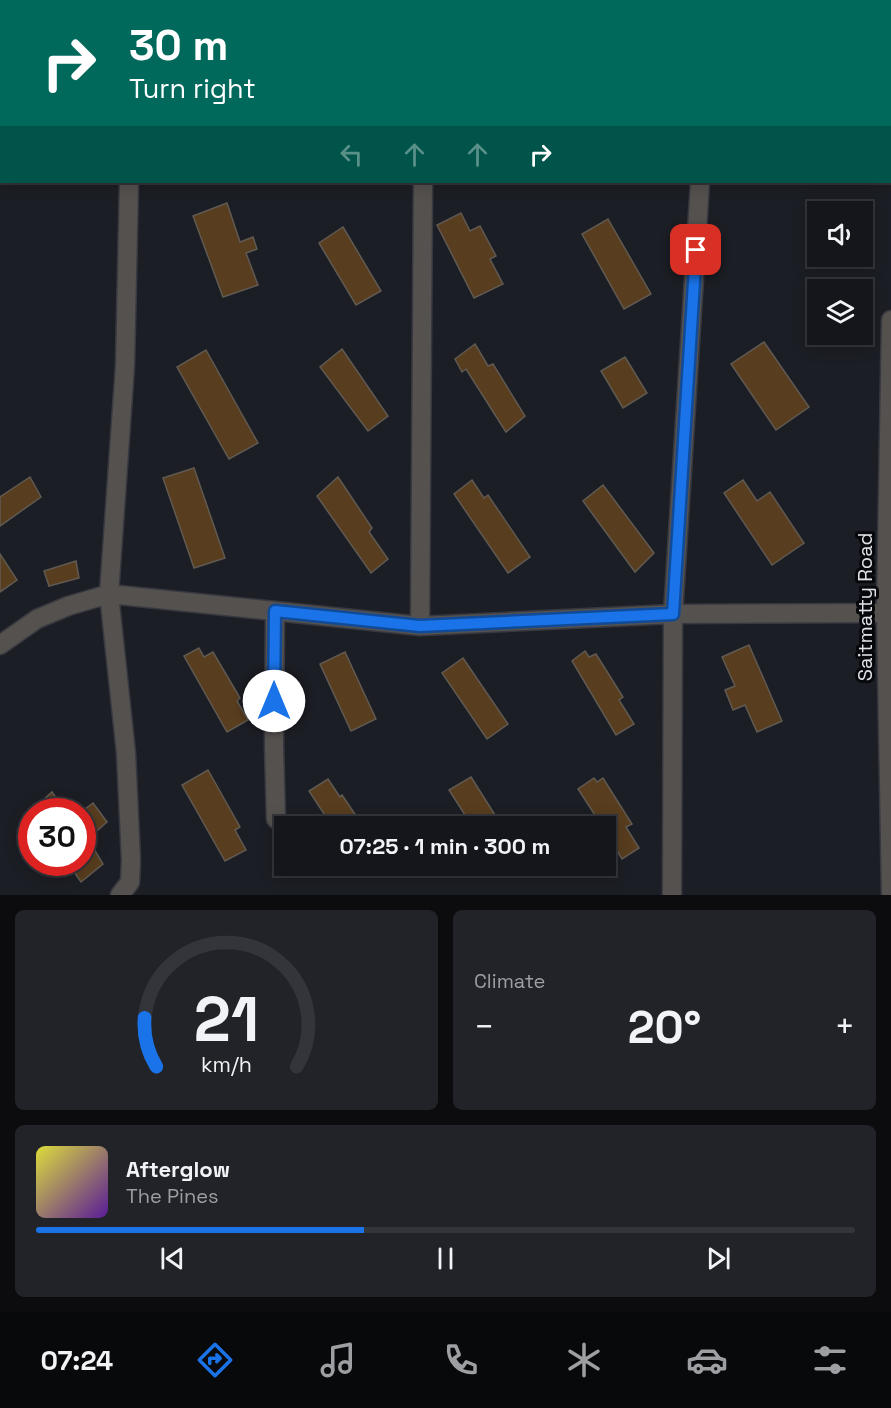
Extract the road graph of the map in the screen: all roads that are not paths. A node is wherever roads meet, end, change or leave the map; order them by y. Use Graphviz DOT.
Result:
graph roads {
  1 [pos="129,183"];
  2 [pos="423,183"];
  3 [pos="700,183"];
  4 [pos="891,320"];
  5 [pos="110,594"];
  6 [pos="275,611"];
  7 [pos="886,613"];
  8 [pos="673,614"];
  9 [pos="420,626"];
  10 [pos="0,645"];
  11 [pos="276,816"];
  12 [pos="120,895"];
  13 [pos="672,895"];
  14 [pos="891,895"];
  1 -- 5 [label="street"];
  2 -- 9 [label="street"];
  3 -- 8 [label="street"];
  4 -- 7 [label="street, Saitmatty Road"];
  5 -- 6 [label="street"];
  5 -- 10 [label="street"];
  5 -- 12 [label="street"];
  6 -- 9 [label="street"];
  6 -- 11 [label="street"];
  7 -- 8 [label="street"];
  7 -- 14 [label="street, Saitmatty Road"];
  8 -- 9 [label="street"];
  8 -- 13 [label="street"];
}
